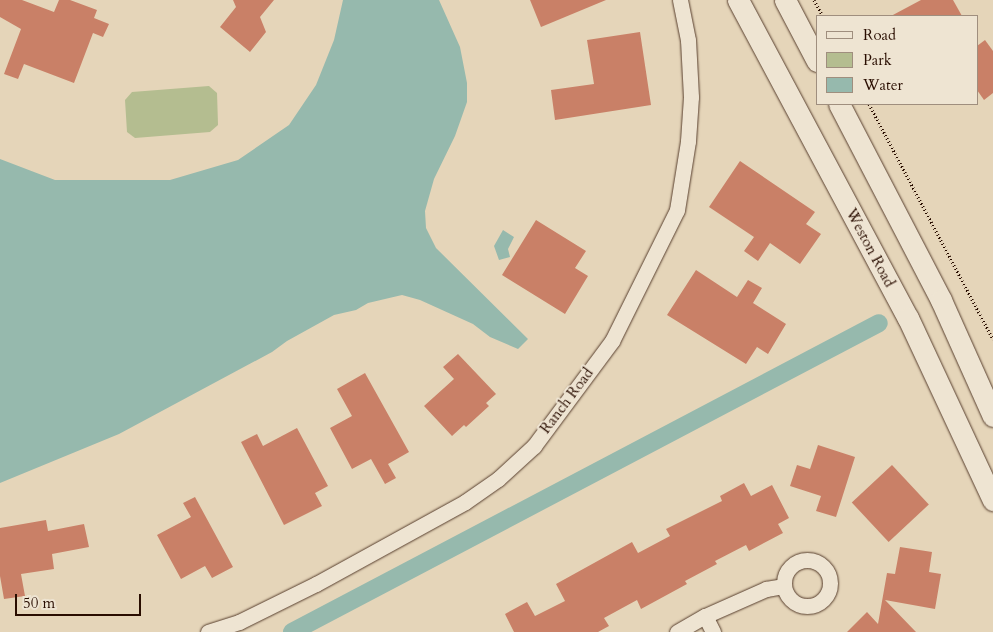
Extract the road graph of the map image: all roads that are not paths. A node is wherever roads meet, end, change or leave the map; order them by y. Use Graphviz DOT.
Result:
graph roads {
  1 [pos="680,0"];
  2 [pos="738,0"];
  3 [pos="785,0"];
  4 [pos="816,59"];
  5 [pos="840,105"];
  6 [pos="993,416"];
  7 [pos="993,500"];
  8 [pos="784,586"];
  9 [pos="706,616"];
  10 [pos="208,632"];
  11 [pos="677,632"];
  12 [pos="713,632"];
  1 -- 10 [label="street, Ranch Road"];
  2 -- 7 [label="main road, Weston Road"];
  3 -- 4 [label="main road"];
  5 -- 6 [label="main road"];
  8 -- 9 [label="street"];
  9 -- 11 [label="street"];
  9 -- 12 [label="street"];
}
